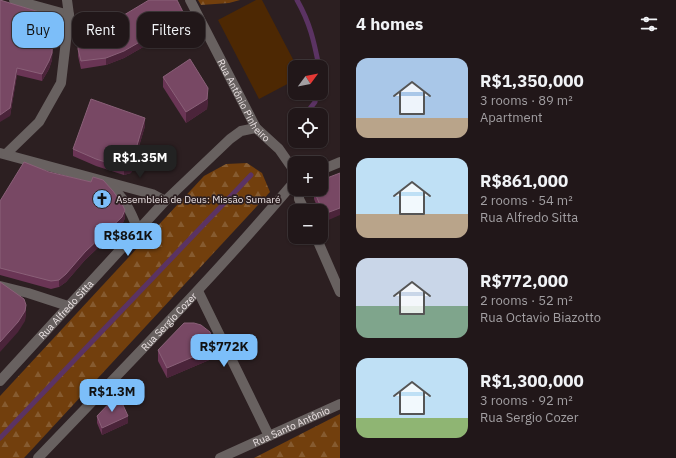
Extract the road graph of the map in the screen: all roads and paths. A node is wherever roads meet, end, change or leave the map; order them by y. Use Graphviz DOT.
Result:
graph roads {
  1 [pos="14,0"];
  2 [pos="67,0"];
  3 [pos="190,0"];
  4 [pos="69,15"];
  5 [pos="256,128"];
  6 [pos="3,154"];
  7 [pos="288,161"];
  8 [pos="340,162"];
  9 [pos="328,167"];
  10 [pos="106,181"];
  11 [pos="288,189"];
  12 [pos="165,201"];
  13 [pos="138,230"];
  14 [pos="319,244"];
  15 [pos="0,286"];
  16 [pos="198,291"];
  17 [pos="340,292"];
  18 [pos="68,306"];
  19 [pos="0,381"];
  20 [pos="340,404"];
  21 [pos="269,436"];
  22 [pos="38,458"];
  23 [pos="220,458"];
  1 -- 4 [label="street"];
  2 -- 4 [label="street"];
  3 -- 5 [label="street, Rua Antônio Pinheiro"];
  4 -- 6 [label="street"];
  5 -- 7 [label="street, Rua Antônio Pinheiro"];
  5 -- 12 [label="street, Rua Alfredo Sitta"];
  6 -- 10 [label="street"];
  8 -- 9 [label="street"];
  10 -- 12 [label="street"];
  10 -- 13 [label="street"];
  11 -- 16 [label="street, Rua Sergio Cozer"];
  12 -- 13 [label="street, Rua Alfredo Sitta"];
  13 -- 18 [label="street, Rua Alfredo Sitta"];
  14 -- 17 [label="street"];
  15 -- 18 [label="street"];
  16 -- 21 [label="street"];
  16 -- 22 [label="street, Rua Sergio Cozer"];
  18 -- 19 [label="street, Rua Alfredo Sitta"];
  20 -- 21 [label="street, Rua Santo Antônio"];
  21 -- 23 [label="street, Rua Santo Antônio"];
}
